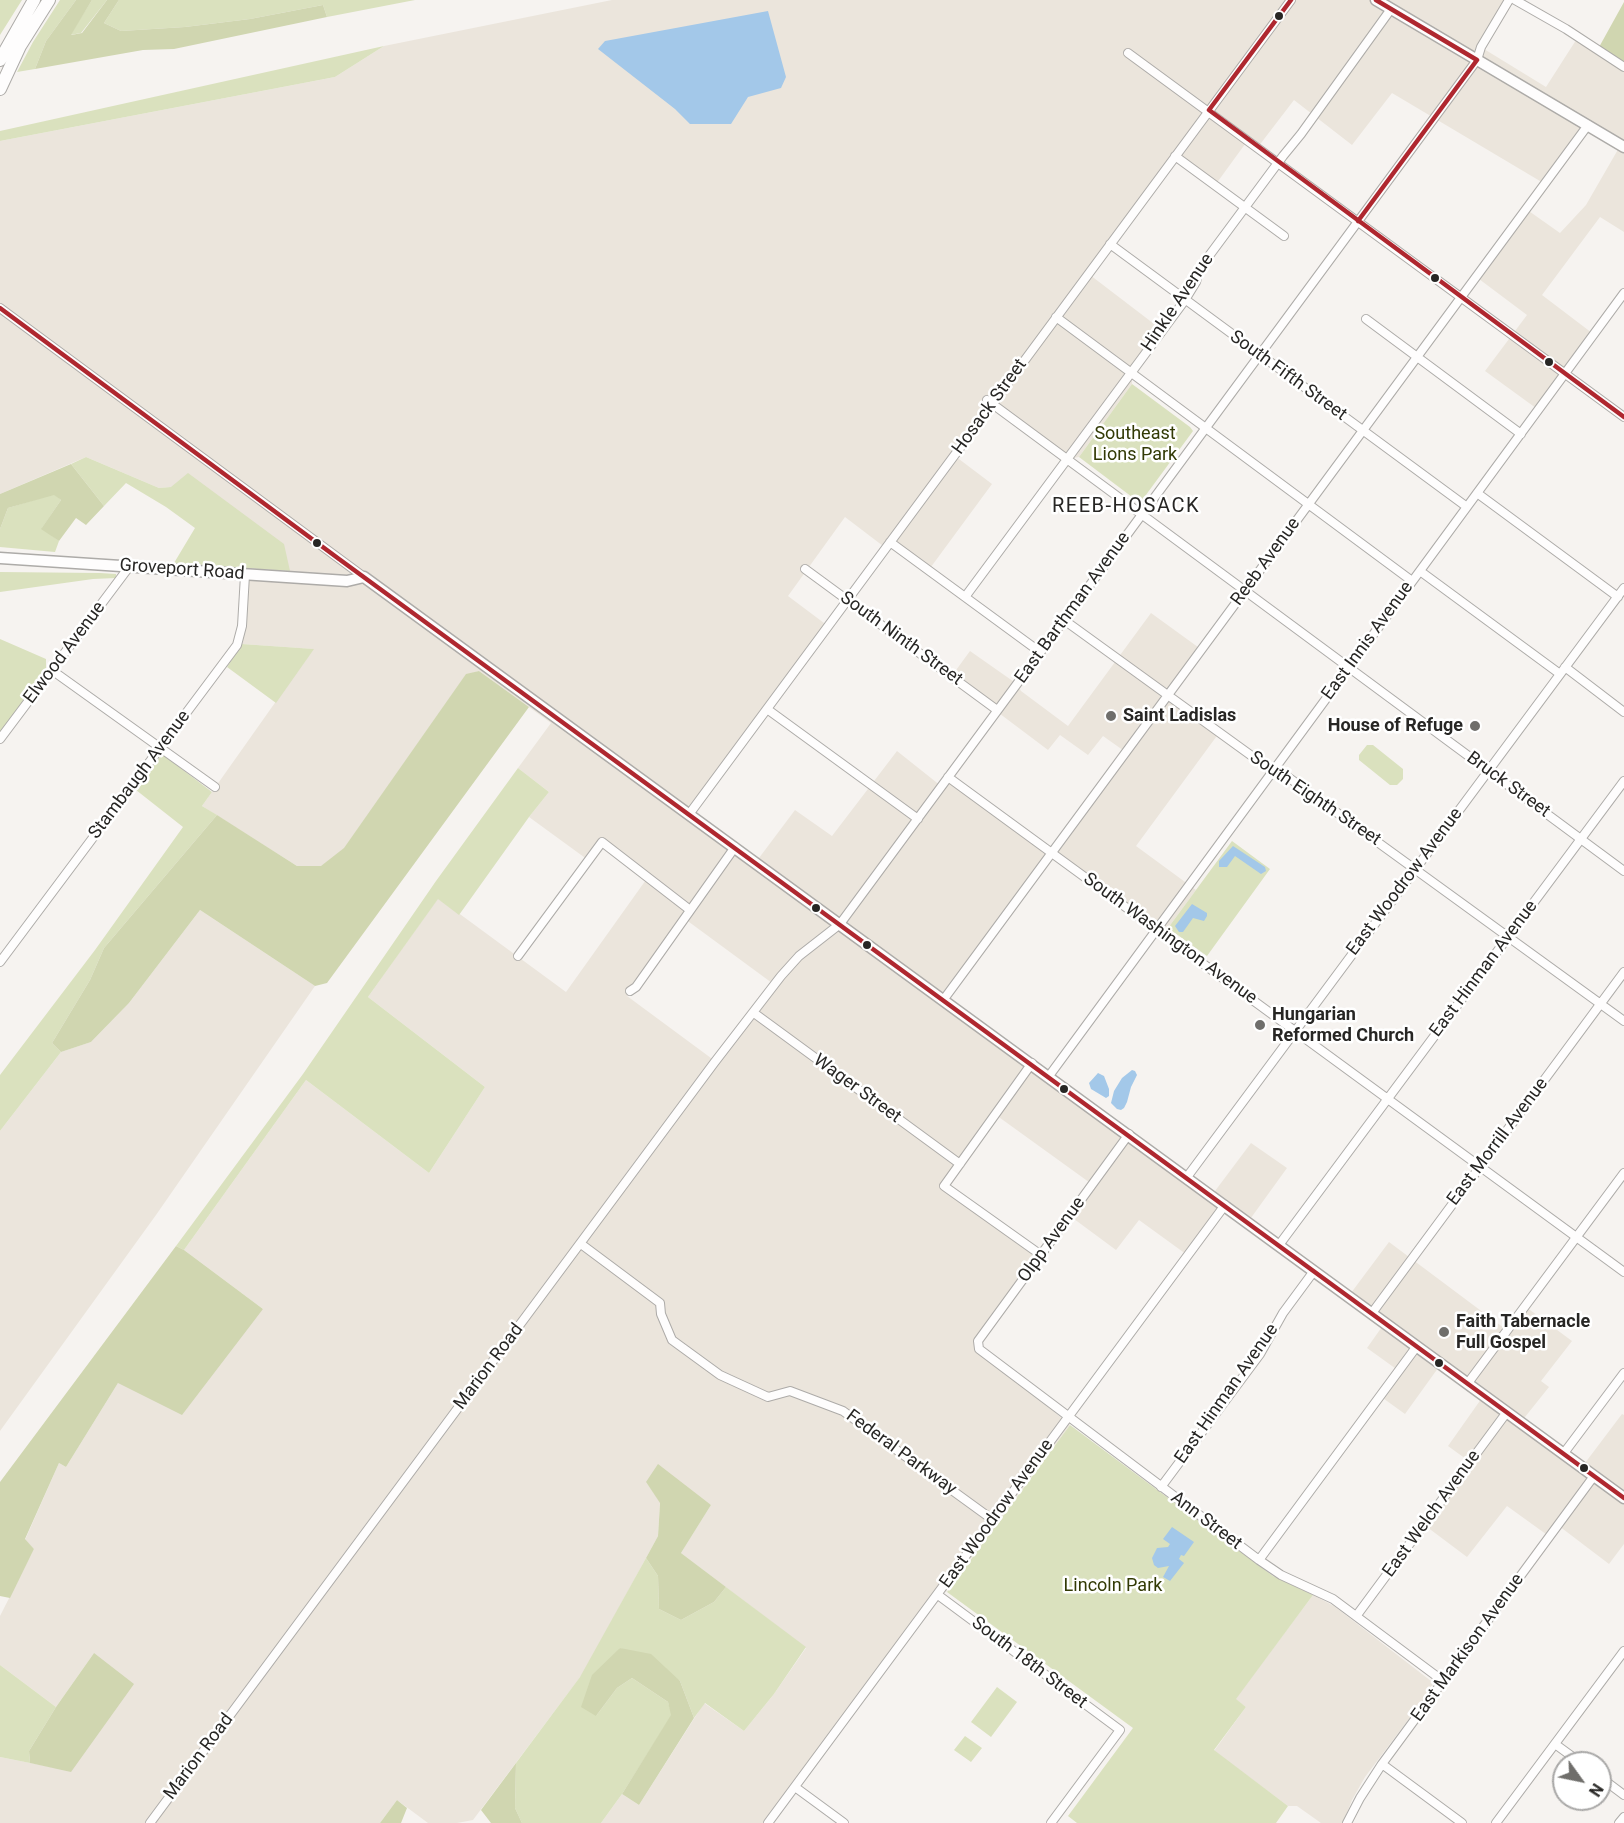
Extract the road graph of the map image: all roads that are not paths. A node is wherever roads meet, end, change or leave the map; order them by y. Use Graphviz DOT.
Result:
graph roads {
  1 [pos="34,0"];
  2 [pos="49,0"];
  3 [pos="1291,0"];
  4 [pos="1376,0"];
  5 [pos="1509,0"];
  6 [pos="1515,0"];
  7 [pos="1391,9"];
  8 [pos="14,44"];
  9 [pos="1128,52"];
  10 [pos="0,60"];
  11 [pos="1477,60"];
  12 [pos="1624,67"];
  13 [pos="0,89"];
  14 [pos="1209,110"];
  15 [pos="1588,126"];
  16 [pos="1624,147"];
  17 [pos="1175,156"];
  18 [pos="1278,162"];
  19 [pos="1245,208"];
  20 [pos="1358,221"];
  21 [pos="1284,236"];
  22 [pos="1110,244"];
  23 [pos="1624,293"];
  24 [pos="1461,297"];
  25 [pos="1185,300"];
  26 [pos="0,308"];
  27 [pos="1056,318"];
  28 [pos="1366,320"];
  29 [pos="1260,354"];
  30 [pos="1417,357"];
  31 [pos="1131,373"];
  32 [pos="1565,373"];
  33 [pos="990,402"];
  34 [pos="1624,417"];
  35 [pos="1205,428"];
  36 [pos="1363,430"];
  37 [pos="1519,436"];
  38 [pos="1067,459"];
  39 [pos="1477,493"];
  40 [pos="1308,505"];
  41 [pos="1467,507"];
  42 [pos="1142,514"];
  43 [pos="890,542"];
  44 [pos="0,558"];
  45 [pos="129,567"];
  46 [pos="805,569"];
  47 [pos="1420,571"];
  48 [pos="245,575"];
  49 [pos="364,577"];
  50 [pos="1412,581"];
  51 [pos="1624,588"];
  52 [pos="1245,590"];
  53 [pos="965,597"];
  54 [pos="1617,597"];
  55 [pos="848,600"];
  56 [pos="1064,620"];
  57 [pos="1040,652"];
  58 [pos="1349,668"];
  59 [pos="1562,670"];
  60 [pos="52,671"];
  61 [pos="1168,695"];
  62 [pos="767,709"];
  63 [pos="998,710"];
  64 [pos="1624,712"];
  65 [pos="0,739"];
  66 [pos="161,747"];
  67 [pos="1274,769"];
  68 [pos="1488,770"];
  69 [pos="948,777"];
  70 [pos="1624,780"];
  71 [pos="215,786"];
  72 [pos="690,813"];
  73 [pos="918,819"];
  74 [pos="1581,839"];
  75 [pos="735,847"];
  76 [pos="1052,853"];
  77 [pos="1414,869"];
  78 [pos="1624,871"];
  79 [pos="690,910"];
  80 [pos="840,924"];
  81 [pos="1156,930"];
  82 [pos="1508,936"];
  83 [pos="518,956"];
  84 [pos="0,962"];
  85 [pos="1624,972"];
  86 [pos="630,990"];
  87 [pos="944,999"];
  88 [pos="1600,1004"];
  89 [pos="754,1013"];
  90 [pos="1624,1022"];
  91 [pos="1295,1030"];
  92 [pos="1032,1063"];
  93 [pos="1049,1076"];
  94 [pos="1388,1098"];
  95 [pos="1129,1134"];
  96 [pos="960,1164"];
  97 [pos="1480,1167"];
  98 [pos="1624,1173"];
  99 [pos="1187,1176"];
  100 [pos="1225,1205"];
  101 [pos="1576,1237"];
  102 [pos="581,1244"];
  103 [pos="1280,1245"];
  104 [pos="1041,1255"];
  105 [pos="1314,1271"];
  106 [pos="1624,1272"];
  107 [pos="1372,1313"];
  108 [pos="978,1346"];
  109 [pos="1418,1346"];
  110 [pos="1624,1373"];
  111 [pos="1468,1383"];
  112 [pos="1507,1412"];
  113 [pos="1068,1418"];
  114 [pos="1564,1454"];
  115 [pos="1594,1476"];
  116 [pos="1161,1487"];
  117 [pos="1624,1498"];
  118 [pos="993,1520"];
  119 [pos="1259,1560"];
  120 [pos="938,1595"];
  121 [pos="1356,1616"];
  122 [pos="1624,1651"];
  123 [pos="1443,1681"];
  124 [pos="1555,1744"];
  125 [pos="1565,1751"];
  126 [pos="1382,1764"];
  127 [pos="795,1787"];
  128 [pos="1624,1817"];
  129 [pos="1056,1821"];
  130 [pos="150,1823"];
  131 [pos="768,1823"];
  132 [pos="844,1823"];
  133 [pos="1347,1823"];
  134 [pos="1462,1823"];
  135 [pos="1496,1823"];
  136 [pos="1619,1823"];
  1 -- 8 [label="highway"];
  2 -- 8 [label="highway"];
  3 -- 14 [label="street, Hosack Street"];
  4 -- 7 [label="main road"];
  5 -- 11 [label="street, East Barthman Avenue"];
  6 -- 12 [label="street"];
  7 -- 11 [label="main road"];
  7 -- 18 [label="street, Hinkle Avenue"];
  8 -- 10 [label="highway"];
  8 -- 13 [label="highway"];
  9 -- 14 [label="street"];
  11 -- 15 [label="main road"];
  11 -- 20 [label="street, East Barthman Avenue"];
  14 -- 17 [label="street, Hosack Street"];
  14 -- 18 [label="street"];
  15 -- 16 [label="main road"];
  15 -- 24 [label="street, Reeb Avenue"];
  17 -- 19 [label="street"];
  17 -- 22 [label="street, Hosack Street"];
  18 -- 19 [label="street, Hinkle Avenue"];
  18 -- 20 [label="street"];
  19 -- 21 [label="street"];
  19 -- 25 [label="street, Hinkle Avenue"];
  20 -- 24 [label="street"];
  20 -- 29 [label="street, East Barthman Avenue"];
  22 -- 25 [label="street, South Fifth Street"];
  22 -- 27 [label="street, Hosack Street"];
  23 -- 32 [label="street, East Innis Avenue"];
  24 -- 30 [label="street, Reeb Avenue"];
  24 -- 32 [label="street"];
  25 -- 29 [label="street, South Fifth Street"];
  25 -- 31 [label="street, Hinkle Avenue"];
  26 -- 49 [label="street"];
  27 -- 31 [label="street"];
  27 -- 33 [label="street, Hosack Street"];
  28 -- 30 [label="street"];
  29 -- 35 [label="street, East Barthman Avenue"];
  29 -- 36 [label="street, South Fifth Street"];
  30 -- 36 [label="street, Reeb Avenue"];
  30 -- 37 [label="street"];
  31 -- 35 [label="street"];
  31 -- 38 [label="street, Hinkle Avenue"];
  32 -- 34 [label="street"];
  32 -- 37 [label="street, East Innis Avenue"];
  33 -- 38 [label="street, Bruck Street"];
  33 -- 43 [label="street, Hosack Street"];
  35 -- 40 [label="street"];
  35 -- 42 [label="street, East Barthman Avenue"];
  36 -- 40 [label="street, Reeb Avenue"];
  36 -- 41 [label="street, South Fifth Street"];
  37 -- 39 [label="street, East Innis Avenue"];
  38 -- 42 [label="street, Bruck Street"];
  38 -- 53 [label="street, Hinkle Avenue"];
  39 -- 41 [label="street, East Innis Avenue"];
  39 -- 54 [label="street"];
  40 -- 50 [label="street"];
  40 -- 52 [label="street, Reeb Avenue"];
  41 -- 47 [label="street, East Innis Avenue"];
  42 -- 52 [label="street, Bruck Street"];
  42 -- 56 [label="street, East Barthman Avenue"];
  43 -- 53 [label="street"];
  43 -- 55 [label="street, Hosack Street"];
  44 -- 45 [label="main road, Groveport Road"];
  45 -- 48 [label="main road, Groveport Road"];
  45 -- 60 [label="street, Elwood Avenue"];
  46 -- 55 [label="street, South Ninth Street"];
  47 -- 50 [label="street, East Innis Avenue"];
  47 -- 59 [label="street"];
  48 -- 49 [label="main road, Groveport Road"];
  48 -- 66 [label="street, Stambaugh Avenue"];
  49 -- 72 [label="main road"];
  50 -- 58 [label="street, East Innis Avenue"];
  51 -- 54 [label="street, East Woodrow Avenue"];
  52 -- 58 [label="street, Bruck Street"];
  52 -- 61 [label="street, Reeb Avenue"];
  53 -- 57 [label="street"];
  54 -- 59 [label="street, East Woodrow Avenue"];
  55 -- 62 [label="street, Hosack Street"];
  55 -- 63 [label="street, South Ninth Street"];
  56 -- 57 [label="street, East Barthman Avenue"];
  56 -- 61 [label="street, South Eighth Street"];
  57 -- 63 [label="street, East Barthman Avenue"];
  58 -- 67 [label="street, East Innis Avenue"];
  58 -- 68 [label="street, Bruck Street"];
  59 -- 64 [label="street"];
  59 -- 68 [label="street, East Woodrow Avenue"];
  60 -- 65 [label="street, Elwood Avenue"];
  60 -- 66 [label="street"];
  61 -- 67 [label="street, South Eighth Street"];
  61 -- 76 [label="street, Reeb Avenue"];
  62 -- 72 [label="street, Hosack Street"];
  62 -- 73 [label="street"];
  63 -- 69 [label="street, East Barthman Avenue"];
  66 -- 71 [label="street"];
  66 -- 84 [label="street, Stambaugh Avenue"];
  67 -- 77 [label="street, South Eighth Street"];
  67 -- 81 [label="street, East Innis Avenue"];
  68 -- 74 [label="street, Bruck Street"];
  68 -- 77 [label="street, East Woodrow Avenue"];
  69 -- 73 [label="street, East Barthman Avenue"];
  69 -- 76 [label="street, South Washington Avenue"];
  70 -- 74 [label="street, East Hinman Avenue"];
  72 -- 75 [label="main road"];
  73 -- 80 [label="street, East Barthman Avenue"];
  74 -- 78 [label="street, Bruck Street"];
  74 -- 82 [label="street, East Hinman Avenue"];
  75 -- 79 [label="street"];
  75 -- 80 [label="main road"];
  76 -- 81 [label="street, South Washington Avenue"];
  76 -- 87 [label="street, Reeb Avenue"];
  77 -- 82 [label="street, South Eighth Street"];
  77 -- 91 [label="street, East Woodrow Avenue"];
  79 -- 83 [label="street"];
  79 -- 86 [label="street"];
  80 -- 87 [label="main road"];
  80 -- 89 [label="street, Marion Road"];
  81 -- 91 [label="street, South Washington Avenue"];
  81 -- 93 [label="street, East Innis Avenue"];
  82 -- 88 [label="street, South Eighth Street"];
  82 -- 94 [label="street, East Hinman Avenue"];
  85 -- 88 [label="street, East Morrill Avenue"];
  87 -- 92 [label="main road"];
  88 -- 90 [label="street, South Eighth Street"];
  88 -- 97 [label="street, East Morrill Avenue"];
  89 -- 96 [label="street, Wager Street"];
  89 -- 102 [label="street, Marion Road"];
  91 -- 94 [label="street, South Washington Avenue"];
  91 -- 99 [label="street, East Woodrow Avenue"];
  92 -- 93 [label="main road"];
  92 -- 96 [label="street"];
  93 -- 95 [label="main road"];
  94 -- 97 [label="street, South Washington Avenue"];
  94 -- 103 [label="street, East Hinman Avenue"];
  95 -- 99 [label="main road"];
  95 -- 104 [label="street, Olpp Avenue"];
  96 -- 104 [label="street"];
  97 -- 101 [label="street, South Washington Avenue"];
  97 -- 107 [label="street, East Morrill Avenue"];
  98 -- 101 [label="street"];
  99 -- 100 [label="main road"];
  100 -- 103 [label="main road"];
  100 -- 113 [label="street, East Woodrow Avenue"];
  101 -- 106 [label="street, South Washington Avenue"];
  101 -- 111 [label="street"];
  102 -- 118 [label="street, Federal Parkway"];
  102 -- 130 [label="street, Marion Road"];
  103 -- 105 [label="main road"];
  104 -- 108 [label="street, Olpp Avenue"];
  105 -- 107 [label="main road"];
  105 -- 116 [label="street, East Hinman Avenue"];
  107 -- 109 [label="main road"];
  108 -- 113 [label="street, Ann Street"];
  109 -- 111 [label="main road"];
  109 -- 119 [label="street"];
  110 -- 114 [label="street"];
  111 -- 112 [label="main road"];
  112 -- 114 [label="main road"];
  112 -- 121 [label="street, East Welch Avenue"];
  113 -- 116 [label="street, Ann Street"];
  113 -- 118 [label="street, East Woodrow Avenue"];
  114 -- 115 [label="main road"];
  115 -- 117 [label="main road"];
  115 -- 123 [label="street, East Markison Avenue"];
  116 -- 119 [label="street, Ann Street"];
  118 -- 120 [label="street, East Woodrow Avenue"];
  119 -- 121 [label="street, Ann Street"];
  120 -- 127 [label="street, East Woodrow Avenue"];
  120 -- 129 [label="street, South 18th Street"];
  121 -- 123 [label="street, Ann Street"];
  122 -- 124 [label="street"];
  123 -- 126 [label="street, East Markison Avenue"];
  124 -- 125 [label="street"];
  124 -- 135 [label="street"];
  126 -- 133 [label="street, East Markison Avenue"];
  126 -- 134 [label="street"];
  127 -- 131 [label="street, East Woodrow Avenue"];
  127 -- 132 [label="street"];
  128 -- 136 [label="street"];
}
